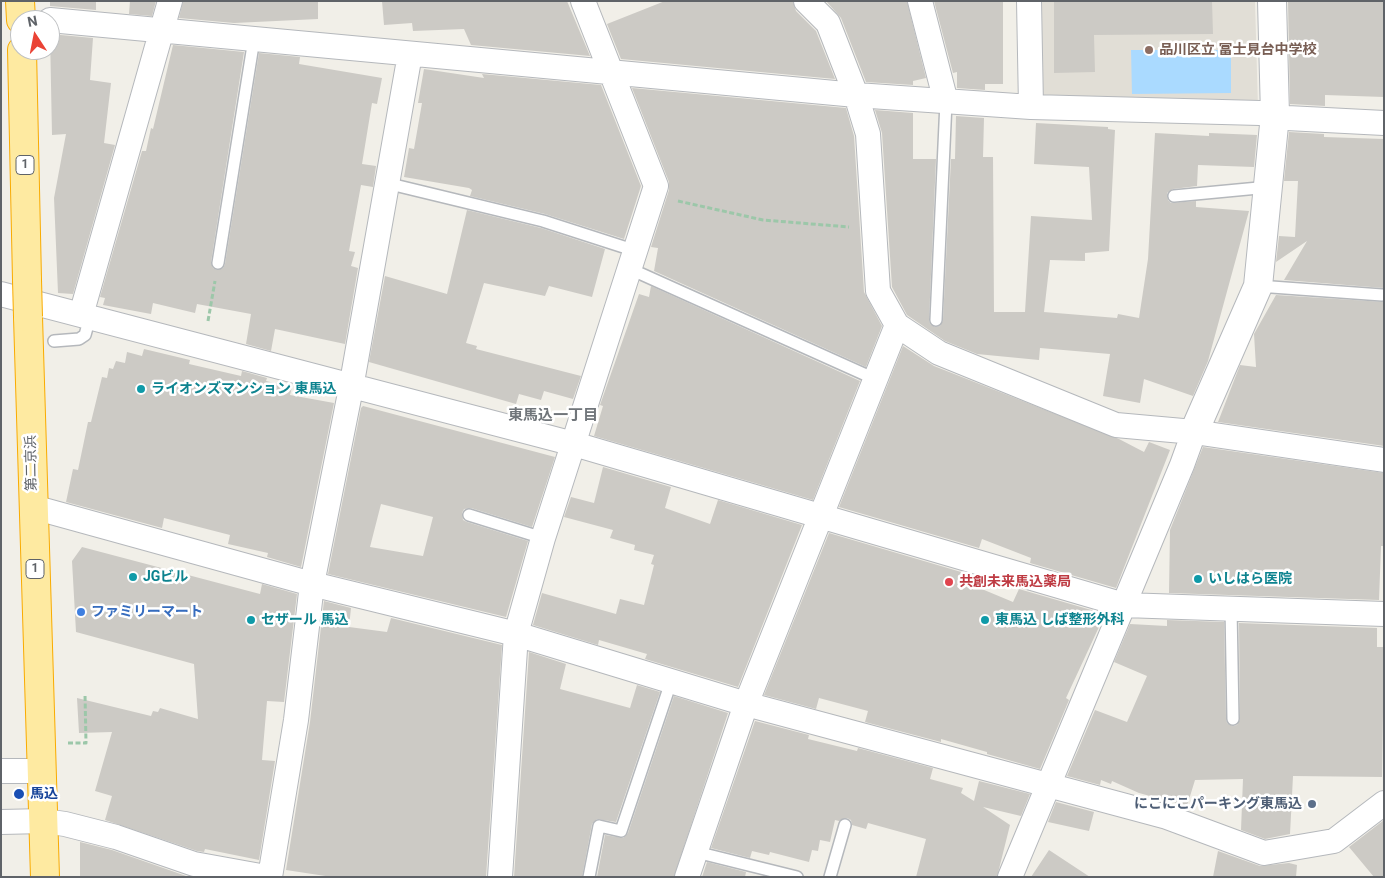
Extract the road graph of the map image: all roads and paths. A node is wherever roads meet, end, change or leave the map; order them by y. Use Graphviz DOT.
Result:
graph roads {
  1 [pos="170,1"];
  2 [pos="583,1"];
  3 [pos="806,1"];
  4 [pos="920,1"];
  5 [pos="1029,1"];
  6 [pos="1272,1"];
  7 [pos="60,21"];
  8 [pos="163,30"];
  9 [pos="254,39"];
  10 [pos="410,54"];
  11 [pos="22,60"];
  12 [pos="612,72"];
  13 [pos="856,95"];
  14 [pos="946,102"];
  15 [pos="1032,108"];
  16 [pos="1275,115"];
  17 [pos="1384,123"];
  18 [pos="386,183"];
  19 [pos="1269,187"];
  20 [pos="653,195"];
  21 [pos="1174,196"];
  22 [pos="874,228"];
  23 [pos="631,259"];
  24 [pos="218,263"];
  25 [pos="1258,286"];
  26 [pos="1,294"];
  27 [pos="1382,295"];
  28 [pos="86,316"];
  29 [pos="936,320"];
  30 [pos="897,325"];
  31 [pos="54,341"];
  32 [pos="203,348"];
  33 [pos="875,379"];
  34 [pos="351,388"];
  35 [pos="1194,432"];
  36 [pos="574,444"];
  37 [pos="1384,460"];
  38 [pos="33,507"];
  39 [pos="469,515"];
  40 [pos="819,517"];
  41 [pos="543,538"];
  42 [pos="312,584"];
  43 [pos="1124,605"];
  44 [pos="1231,608"];
  45 [pos="1384,614"];
  46 [pos="516,634"];
  47 [pos="671,682"];
  48 [pos="85,694"];
  49 [pos="746,704"];
  50 [pos="1233,719"];
  51 [pos="64,744"];
  52 [pos="1,771"];
  53 [pos="42,771"];
  54 [pos="1048,784"];
  55 [pos="1384,803"];
  56 [pos="44,821"];
  57 [pos="1,822"];
  58 [pos="845,825"];
  59 [pos="696,852"];
  60 [pos="264,876"];
  61 [pos="46,877"];
  62 [pos="500,877"];
  63 [pos="589,877"];
  64 [pos="687,877"];
  65 [pos="797,877"];
  66 [pos="830,877"];
  67 [pos="1010,877"];
  1 -- 8 [label="street"];
  2 -- 12 [label="street"];
  3 -- 13 [label="street"];
  4 -- 14 [label="street"];
  5 -- 15 [label="street"];
  6 -- 16 [label="street"];
  7 -- 8 [label="street"];
  8 -- 9 [label="street"];
  8 -- 28 [label="street"];
  9 -- 10 [label="street"];
  9 -- 24 [label="lane"];
  10 -- 12 [label="street"];
  10 -- 18 [label="street"];
  11 -- 38 [label="highway, 第二京浜 / 1, bridge"];
  12 -- 13 [label="street"];
  12 -- 20 [label="street"];
  13 -- 14 [label="street"];
  13 -- 22 [label="street"];
  14 -- 15 [label="street"];
  14 -- 29 [label="lane"];
  15 -- 16 [label="street"];
  16 -- 17 [label="street"];
  16 -- 19 [label="street"];
  18 -- 23 [label="lane"];
  18 -- 34 [label="street"];
  19 -- 21 [label="lane"];
  19 -- 25 [label="street"];
  20 -- 22 [label="path"];
  20 -- 23 [label="street"];
  22 -- 30 [label="street"];
  23 -- 33 [label="lane"];
  23 -- 36 [label="street"];
  24 -- 32 [label="path"];
  25 -- 27 [label="lane"];
  25 -- 35 [label="street"];
  26 -- 28 [label="street"];
  28 -- 31 [label="lane"];
  28 -- 32 [label="street"];
  30 -- 33 [label="street"];
  30 -- 35 [label="street"];
  32 -- 34 [label="street"];
  33 -- 40 [label="street"];
  34 -- 36 [label="street"];
  34 -- 42 [label="street"];
  35 -- 37 [label="street"];
  35 -- 43 [label="street"];
  36 -- 40 [label="street"];
  36 -- 41 [label="street"];
  38 -- 42 [label="street"];
  38 -- 53 [label="highway, 第二京浜 / 1"];
  39 -- 41 [label="lane"];
  40 -- 43 [label="street"];
  40 -- 49 [label="street"];
  41 -- 46 [label="street"];
  42 -- 46 [label="street"];
  42 -- 60 [label="street"];
  43 -- 44 [label="street"];
  43 -- 54 [label="street"];
  44 -- 45 [label="street"];
  44 -- 50 [label="lane"];
  46 -- 47 [label="street"];
  46 -- 62 [label="street"];
  47 -- 49 [label="street"];
  47 -- 63 [label="lane"];
  48 -- 51 [label="path"];
  49 -- 54 [label="street"];
  49 -- 59 [label="street"];
  52 -- 53 [label="street"];
  53 -- 56 [label="highway, 第二京浜 / 1"];
  54 -- 55 [label="street"];
  54 -- 67 [label="street"];
  56 -- 57 [label="street"];
  56 -- 60 [label="street"];
  56 -- 61 [label="highway, 第二京浜 / 1"];
  58 -- 66 [label="lane"];
  59 -- 64 [label="street"];
  59 -- 65 [label="lane"];
}
